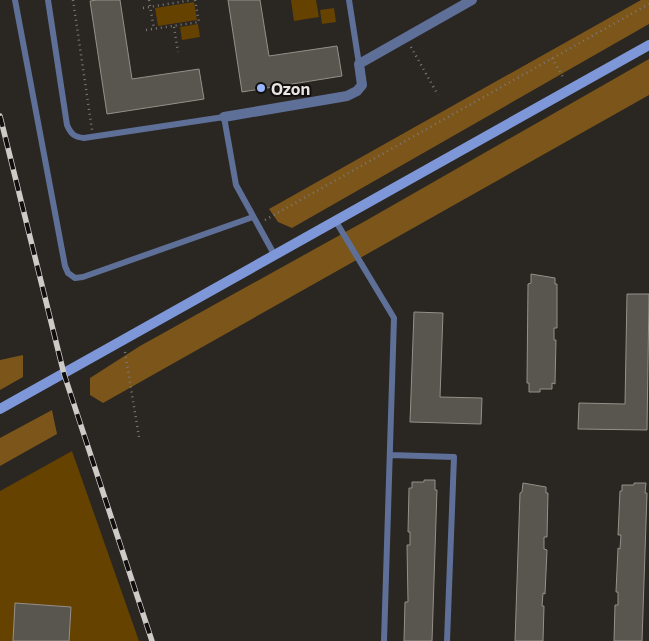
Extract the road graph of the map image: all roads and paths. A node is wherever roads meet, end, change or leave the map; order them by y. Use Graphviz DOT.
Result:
graph roads {
  1 [pos="15,0"];
  2 [pos="48,0"];
  3 [pos="72,0"];
  4 [pos="150,0"];
  5 [pos="193,0"];
  6 [pos="350,0"];
  7 [pos="472,0"];
  8 [pos="649,4"];
  9 [pos="150,6"];
  10 [pos="143,8"];
  11 [pos="174,26"];
  12 [pos="154,29"];
  13 [pos="146,30"];
  14 [pos="409,44"];
  15 [pos="649,45"];
  16 [pos="178,52"];
  17 [pos="552,58"];
  18 [pos="359,64"];
  19 [pos="563,77"];
  20 [pos="438,95"];
  21 [pos="224,117"];
  22 [pos="93,137"];
  23 [pos="253,217"];
  24 [pos="335,220"];
  25 [pos="257,224"];
  26 [pos="274,254"];
  27 [pos="123,340"];
  28 [pos="0,410"];
  29 [pos="139,437"];
  30 [pos="390,455"];
  31 [pos="384,641"];
  32 [pos="447,641"];
  1 -- 23 [label="lane"];
  2 -- 22 [label="lane"];
  3 -- 22 [label="path"];
  4 -- 9 [label="path"];
  5 -- 9 [label="path"];
  5 -- 11 [label="path"];
  6 -- 18 [label="lane"];
  7 -- 18 [label="street"];
  8 -- 17 [label="path"];
  9 -- 10 [label="path"];
  9 -- 12 [label="path"];
  11 -- 12 [label="path"];
  11 -- 16 [label="path"];
  12 -- 13 [label="path"];
  14 -- 20 [label="path"];
  15 -- 24 [label="street"];
  17 -- 19 [label="path"];
  17 -- 25 [label="path"];
  18 -- 21 [label="street"];
  21 -- 22 [label="lane"];
  21 -- 23 [label="lane"];
  23 -- 25 [label="lane"];
  24 -- 26 [label="street"];
  24 -- 30 [label="lane"];
  25 -- 26 [label="lane"];
  26 -- 27 [label="street"];
  27 -- 28 [label="street"];
  27 -- 29 [label="path"];
  30 -- 31 [label="lane"];
  30 -- 32 [label="lane"];
}
